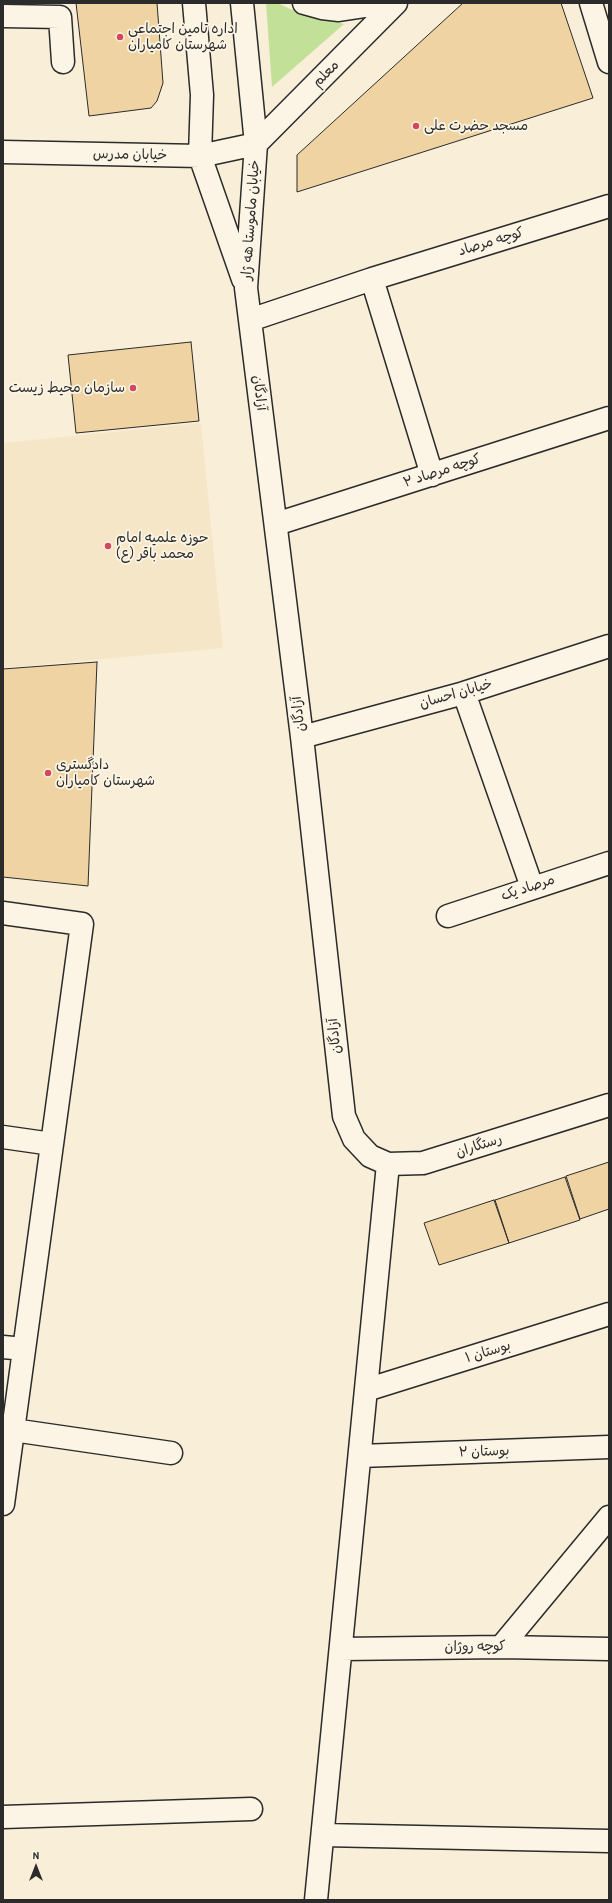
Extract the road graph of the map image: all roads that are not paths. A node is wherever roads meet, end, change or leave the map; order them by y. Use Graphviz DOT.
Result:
graph roads {
  1 [pos="194,3"];
  2 [pos="242,3"];
  3 [pos="304,3"];
  4 [pos="385,3"];
  5 [pos="396,3"];
  6 [pos="591,3"];
  7 [pos="3,16"];
  8 [pos="63,62"];
  9 [pos="609,62"];
  10 [pos="256,144"];
  11 [pos="3,152"];
  12 [pos="200,156"];
  13 [pos="609,206"];
  14 [pos="372,279"];
  15 [pos="246,288"];
  16 [pos="250,320"];
  17 [pos="609,418"];
  18 [pos="432,475"];
  19 [pos="276,524"];
  20 [pos="609,646"];
  21 [pos="464,693"];
  22 [pos="302,737"];
  23 [pos="609,862"];
  24 [pos="532,887"];
  25 [pos="3,913"];
  26 [pos="448,916"];
  27 [pos="609,1105"];
  28 [pos="3,1137"];
  29 [pos="354,1139"];
  30 [pos="52,1144"];
  31 [pos="388,1164"];
  32 [pos="609,1314"];
  33 [pos="14,1348"];
  34 [pos="366,1390"];
  35 [pos="13,1430"];
  36 [pos="609,1447"];
  37 [pos="171,1453"];
  38 [pos="360,1456"];
  39 [pos="3,1504"];
  40 [pos="609,1517"];
  41 [pos="501,1647"];
  42 [pos="609,1648"];
  43 [pos="341,1649"];
  44 [pos="251,1809"];
  45 [pos="3,1817"];
  46 [pos="323,1834"];
  47 [pos="609,1841"];
  48 [pos="316,1900"];
  1 -- 12 [label="street, خیابان ماموستا هه ژار"];
  2 -- 10 [label="street, خیابان ماموستا هه ژار"];
  3 -- 4 [label="street"];
  5 -- 10 [label="street, معلم"];
  6 -- 9 [label="street"];
  7 -- 8 [label="street"];
  10 -- 12 [label="street, خیابان مدرس"];
  10 -- 15 [label="street, خیابان ماموستا هه ژار"];
  11 -- 12 [label="street, خیابان مدرس"];
  12 -- 15 [label="street, خیابان ماموستا هه ژار"];
  13 -- 14 [label="street, کوچه مرصاد"];
  14 -- 16 [label="street, کوچه مرصاد"];
  14 -- 18 [label="street"];
  15 -- 16 [label="street, آزادگان"];
  16 -- 19 [label="street, آزادگان"];
  17 -- 18 [label="street, کوچه مرصاد ۲"];
  18 -- 19 [label="street, کوچه مرصاد ۲"];
  19 -- 22 [label="street, آزادگان"];
  20 -- 21 [label="street, خیابان احسان"];
  21 -- 22 [label="street, خیابان احسان"];
  21 -- 24 [label="street"];
  22 -- 29 [label="street, آزادگان"];
  23 -- 24 [label="street, مرصاد یک"];
  24 -- 26 [label="street, مرصاد یک"];
  25 -- 30 [label="street"];
  27 -- 31 [label="street, رستگاران"];
  28 -- 30 [label="street"];
  29 -- 31 [label="street, رستگاران"];
  30 -- 33 [label="street"];
  31 -- 34 [label="street"];
  32 -- 34 [label="street, بوستان ۱"];
  33 -- 35 [label="street"];
  34 -- 38 [label="street"];
  35 -- 37 [label="street"];
  35 -- 39 [label="street"];
  36 -- 38 [label="street, بوستان ۲"];
  38 -- 43 [label="street"];
  40 -- 41 [label="street"];
  41 -- 42 [label="street, کوچه روژان"];
  41 -- 43 [label="street, کوچه روژان"];
  43 -- 46 [label="street"];
  44 -- 45 [label="street"];
  46 -- 47 [label="street"];
  46 -- 48 [label="street"];
}
